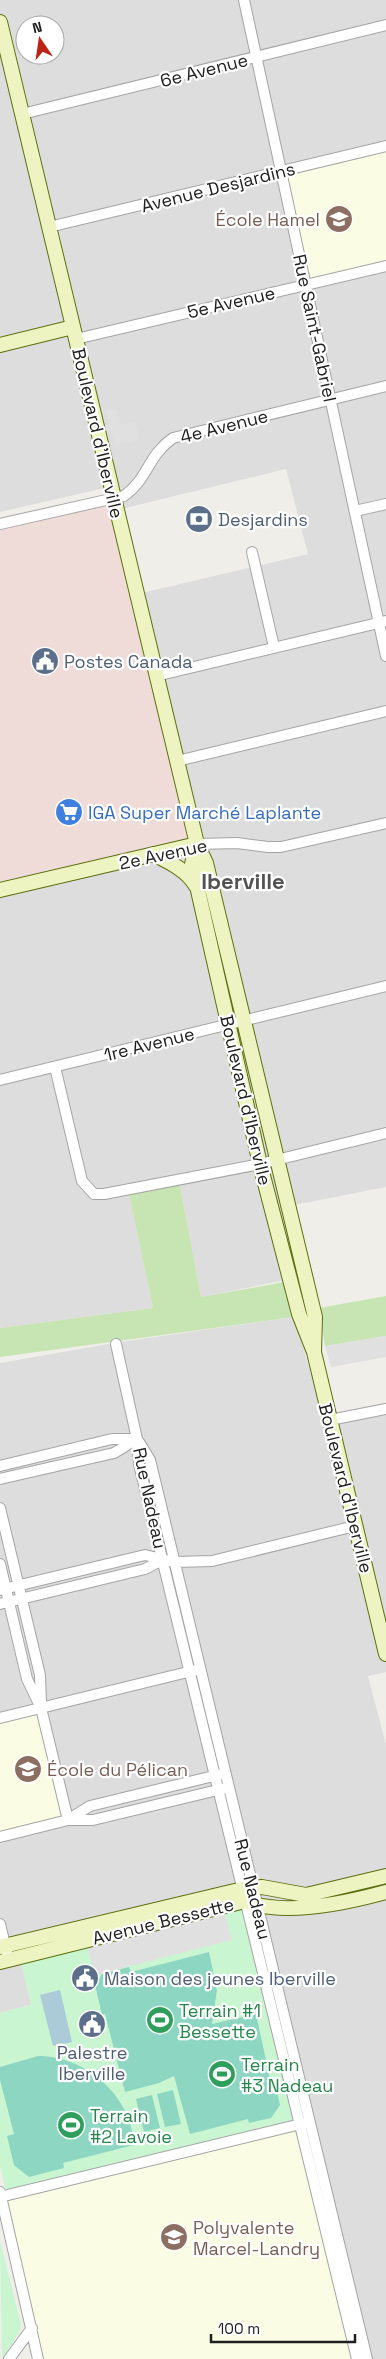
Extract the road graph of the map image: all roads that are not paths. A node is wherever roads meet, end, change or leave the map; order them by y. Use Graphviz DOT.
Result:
graph roads {
  1 [pos="244,0"];
  2 [pos="0,22"];
  3 [pos="386,25"];
  4 [pos="256,57"];
  5 [pos="5,62"];
  6 [pos="22,114"];
  7 [pos="386,146"];
  8 [pos="281,171"];
  9 [pos="49,227"];
  10 [pos="386,266"];
  11 [pos="306,285"];
  12 [pos="74,333"];
  13 [pos="0,345"];
  14 [pos="386,386"];
  15 [pos="330,399"];
  16 [pos="114,499"];
  17 [pos="386,504"];
  18 [pos="355,511"];
  19 [pos="0,524"];
  20 [pos="252,552"];
  21 [pos="382,621"];
  22 [pos="274,647"];
  23 [pos="386,656"];
  24 [pos="156,676"];
  25 [pos="386,711"];
  26 [pos="177,761"];
  27 [pos="386,823"];
  28 [pos="197,844"];
  29 [pos="153,854"];
  30 [pos="0,890"];
  31 [pos="199,892"];
  32 [pos="386,986"];
  33 [pos="245,1020"];
  34 [pos="228,1024"];
  35 [pos="55,1067"];
  36 [pos="0,1080"];
  37 [pos="386,1133"];
  38 [pos="277,1160"];
  39 [pos="260,1164"];
  40 [pos="116,1344"];
  41 [pos="314,1352"];
  42 [pos="386,1409"];
  43 [pos="330,1420"];
  44 [pos="137,1439"];
  45 [pos="0,1466"];
  46 [pos="0,1479"];
  47 [pos="0,1508"];
  48 [pos="355,1526"];
  49 [pos="162,1560"];
  50 [pos="174,1562"];
  51 [pos="0,1564"];
  52 [pos="18,1586"];
  53 [pos="3,1589"];
  54 [pos="23,1599"];
  55 [pos="5,1603"];
  56 [pos="386,1654"];
  57 [pos="195,1670"];
  58 [pos="41,1708"];
  59 [pos="0,1718"];
  60 [pos="220,1774"];
  61 [pos="224,1789"];
  62 [pos="68,1820"];
  63 [pos="0,1837"];
  64 [pos="386,1876"];
  65 [pos="366,1881"];
  66 [pos="386,1892"];
  67 [pos="250,1896"];
  68 [pos="370,1896"];
  69 [pos="0,1924"];
  70 [pos="3,1947"];
  71 [pos="5,1961"];
  72 [pos="309,2122"];
  73 [pos="299,2125"];
  74 [pos="316,2171"];
  75 [pos="0,2195"];
  76 [pos="32,2328"];
  77 [pos="9,2359"];
  78 [pos="38,2359"];
  79 [pos="364,2359"];
  1 -- 4 [label="street, Rue Saint-Gabriel"];
  2 -- 5 [label="street, Boulevard d'Iberville"];
  3 -- 4 [label="street, 6e Avenue"];
  4 -- 6 [label="street, 6e Avenue"];
  4 -- 8 [label="street, Rue Saint-Gabriel"];
  5 -- 6 [label="street, Boulevard d'Iberville"];
  6 -- 9 [label="street, Boulevard d'Iberville"];
  7 -- 8 [label="street, Avenue Desjardins"];
  8 -- 9 [label="street, Avenue Desjardins"];
  8 -- 11 [label="street, Rue Saint-Gabriel"];
  9 -- 12 [label="street, Boulevard d'Iberville"];
  10 -- 11 [label="street, 5e Avenue"];
  11 -- 12 [label="street, 5e Avenue"];
  11 -- 15 [label="street, Rue Saint-Gabriel"];
  12 -- 13 [label="street, 5e Avenue"];
  12 -- 16 [label="street, Boulevard d'Iberville"];
  14 -- 15 [label="street, 4e Avenue"];
  15 -- 16 [label="street, 4e Avenue"];
  15 -- 18 [label="street, Rue Saint-Gabriel"];
  16 -- 19 [label="street, 4e Avenue"];
  16 -- 24 [label="street, Boulevard d'Iberville"];
  17 -- 18 [label="street"];
  18 -- 21 [label="street, Rue Saint-Gabriel"];
  20 -- 22 [label="street"];
  21 -- 22 [label="street"];
  21 -- 23 [label="street, Rue Saint-Gabriel"];
  22 -- 24 [label="street"];
  24 -- 26 [label="street, Boulevard d'Iberville"];
  25 -- 26 [label="street"];
  26 -- 28 [label="street, Boulevard d'Iberville"];
  27 -- 28 [label="street, 2e Avenue"];
  28 -- 29 [label="street, 2e Avenue"];
  28 -- 31 [label="street, Boulevard d'Iberville"];
  28 -- 33 [label="street, Boulevard d'Iberville"];
  29 -- 30 [label="street, 2e Avenue"];
  29 -- 31 [label="street"];
  31 -- 34 [label="street, Boulevard d'Iberville"];
  32 -- 33 [label="street, 1re Avenue"];
  33 -- 34 [label="street, 1re Avenue"];
  33 -- 38 [label="street, Boulevard d'Iberville"];
  34 -- 35 [label="street, 1re Avenue"];
  34 -- 39 [label="street, Boulevard d'Iberville"];
  35 -- 36 [label="street, 1re Avenue"];
  35 -- 39 [label="street"];
  37 -- 38 [label="street"];
  38 -- 39 [label="street"];
  38 -- 41 [label="street, Boulevard d'Iberville"];
  39 -- 41 [label="street, Boulevard d'Iberville"];
  40 -- 44 [label="street"];
  41 -- 43 [label="street, Boulevard d'Iberville"];
  42 -- 43 [label="street"];
  43 -- 48 [label="street, Boulevard d'Iberville"];
  44 -- 45 [label="street"];
  44 -- 46 [label="street"];
  44 -- 49 [label="street, Rue Nadeau"];
  44 -- 50 [label="street, Rue Nadeau"];
  47 -- 52 [label="street"];
  48 -- 50 [label="street"];
  48 -- 56 [label="street, Boulevard d'Iberville"];
  49 -- 50 [label="street"];
  49 -- 52 [label="street"];
  49 -- 54 [label="street"];
  49 -- 57 [label="street, Rue Nadeau"];
  50 -- 57 [label="street, Rue Nadeau"];
  51 -- 53 [label="street"];
  52 -- 53 [label="street"];
  52 -- 54 [label="street"];
  53 -- 55 [label="street"];
  54 -- 55 [label="street"];
  54 -- 58 [label="street"];
  55 -- 58 [label="street"];
  57 -- 58 [label="street"];
  57 -- 60 [label="street, Rue Nadeau"];
  58 -- 59 [label="street"];
  58 -- 62 [label="street"];
  60 -- 61 [label="street, Rue Nadeau"];
  60 -- 62 [label="street"];
  61 -- 62 [label="street"];
  61 -- 67 [label="street, Rue Nadeau"];
  62 -- 63 [label="street"];
  64 -- 65 [label="street, Avenue Bessette"];
  65 -- 67 [label="street, Avenue Bessette"];
  65 -- 68 [label="street"];
  66 -- 68 [label="street, Avenue Bessette"];
  67 -- 68 [label="street, Avenue Bessette"];
  67 -- 70 [label="street, Avenue Bessette"];
  67 -- 71 [label="street, Avenue Bessette"];
  67 -- 72 [label="street, Rue Nadeau"];
  67 -- 73 [label="street, Rue Nadeau"];
  69 -- 70 [label="street"];
  70 -- 71 [label="street"];
  72 -- 73 [label="street"];
  72 -- 74 [label="street, Rue Nadeau"];
  73 -- 74 [label="street, Rue Nadeau"];
  73 -- 75 [label="street"];
  74 -- 79 [label="street, Rue Nadeau"];
  75 -- 76 [label="street"];
  76 -- 77 [label="street"];
  76 -- 78 [label="street"];
}
